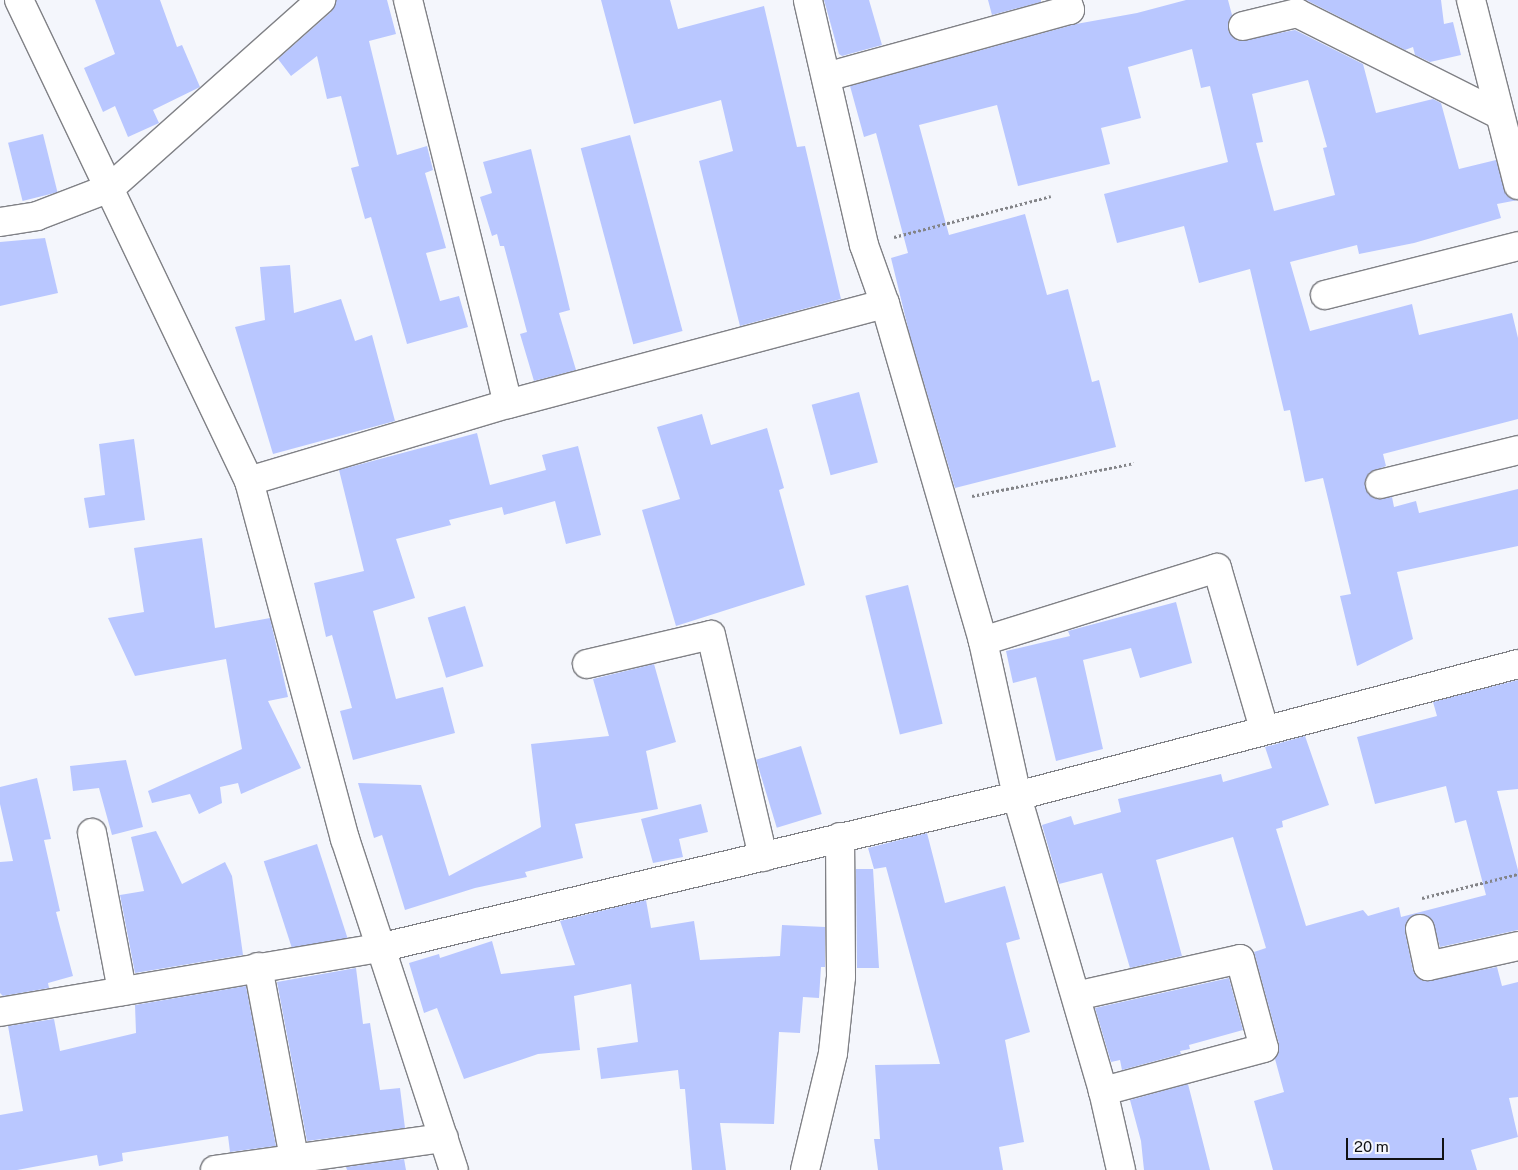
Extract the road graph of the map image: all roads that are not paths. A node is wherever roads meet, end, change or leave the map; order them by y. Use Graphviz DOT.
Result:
graph roads {
  1 [pos="19,0"];
  2 [pos="321,0"];
  3 [pos="408,0"];
  4 [pos="808,0"];
  5 [pos="1067,0"];
  6 [pos="1471,0"];
  7 [pos="1243,26"];
  8 [pos="826,77"];
  9 [pos="1498,114"];
  10 [pos="1518,185"];
  11 [pos="110,188"];
  12 [pos="0,222"];
  13 [pos="1518,246"];
  14 [pos="1326,295"];
  15 [pos="885,304"];
  16 [pos="508,404"];
  17 [pos="1518,450"];
  18 [pos="248,481"];
  19 [pos="1380,484"];
  20 [pos="983,641"];
  21 [pos="587,664"];
  22 [pos="1518,664"];
  23 [pos="1264,729"];
  24 [pos="1017,796"];
  25 [pos="92,833"];
  26 [pos="840,837"];
  27 [pos="762,857"];
  28 [pos="1420,929"];
  29 [pos="1518,946"];
  30 [pos="379,948"];
  31 [pos="258,967"];
  32 [pos="122,991"];
  33 [pos="1076,996"];
  34 [pos="0,1012"];
  35 [pos="1103,1091"];
  36 [pos="444,1138"];
  37 [pos="294,1157"];
  38 [pos="215,1170"];
  39 [pos="454,1170"];
  40 [pos="805,1170"];
  41 [pos="1121,1170"];
  1 -- 11 [label="street"];
  2 -- 11 [label="street"];
  3 -- 16 [label="street"];
  4 -- 8 [label="street"];
  5 -- 8 [label="street"];
  6 -- 9 [label="street"];
  7 -- 9 [label="street"];
  8 -- 15 [label="street"];
  9 -- 10 [label="street"];
  11 -- 12 [label="street"];
  11 -- 18 [label="street"];
  13 -- 14 [label="street"];
  15 -- 16 [label="street"];
  15 -- 20 [label="street"];
  16 -- 18 [label="street"];
  17 -- 19 [label="street"];
  18 -- 30 [label="street"];
  20 -- 23 [label="street"];
  20 -- 24 [label="street"];
  21 -- 27 [label="street"];
  22 -- 23 [label="street"];
  23 -- 24 [label="street"];
  24 -- 26 [label="street"];
  24 -- 33 [label="street"];
  25 -- 32 [label="street"];
  26 -- 27 [label="street"];
  26 -- 40 [label="street"];
  27 -- 30 [label="street"];
  28 -- 29 [label="street"];
  30 -- 31 [label="street"];
  30 -- 36 [label="street"];
  31 -- 32 [label="street"];
  31 -- 37 [label="street"];
  32 -- 34 [label="street"];
  33 -- 35 [label="street"];
  33 -- 35 [label="street"];
  35 -- 41 [label="street"];
  36 -- 37 [label="street"];
  36 -- 39 [label="street"];
  37 -- 38 [label="street"];
}
